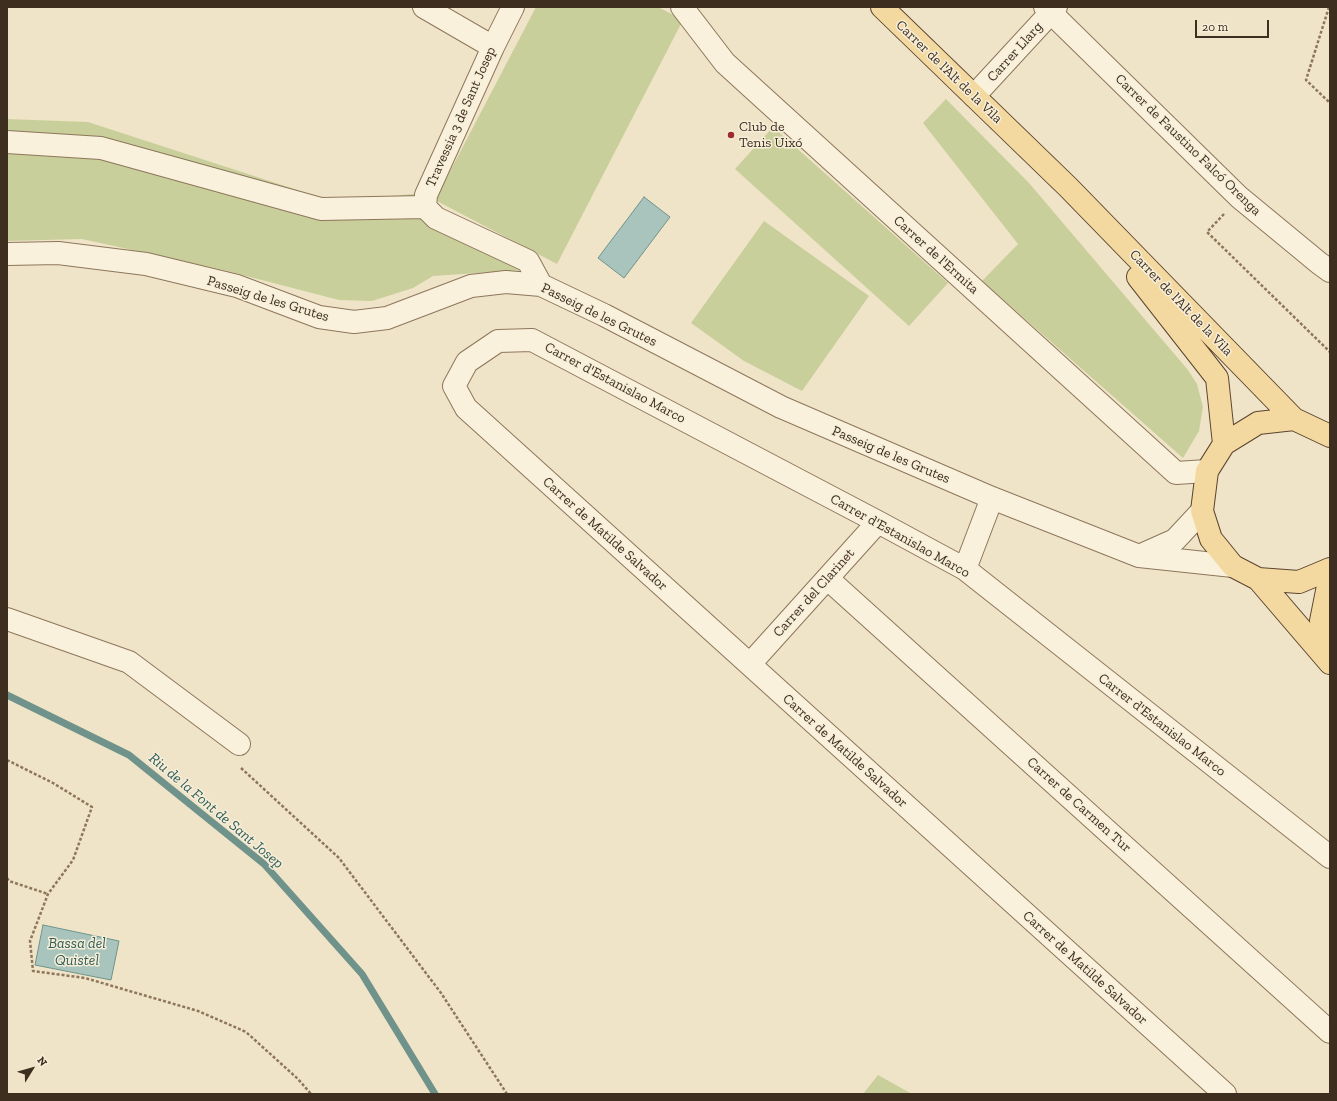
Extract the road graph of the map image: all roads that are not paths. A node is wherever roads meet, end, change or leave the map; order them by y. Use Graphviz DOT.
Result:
graph roads {
  1 [pos="424,7"];
  2 [pos="513,7"];
  3 [pos="682,7"];
  4 [pos="882,7"];
  5 [pos="1051,9"];
  6 [pos="493,46"];
  7 [pos="974,96"];
  8 [pos="7,142"];
  9 [pos="1068,188"];
  10 [pos="425,207"];
  11 [pos="7,254"];
  12 [pos="1330,271"];
  13 [pos="542,285"];
  14 [pos="532,340"];
  15 [pos="1294,419"];
  16 [pos="1330,436"];
  17 [pos="1224,444"];
  18 [pos="1207,471"];
  19 [pos="992,498"];
  20 [pos="1202,511"];
  21 [pos="878,522"];
  22 [pos="1139,556"];
  23 [pos="1233,566"];
  24 [pos="965,569"];
  25 [pos="1330,569"];
  26 [pos="1330,576"];
  27 [pos="828,578"];
  28 [pos="1258,579"];
  29 [pos="7,619"];
  30 [pos="1330,642"];
  31 [pos="750,664"];
  32 [pos="1330,664"];
  33 [pos="239,744"];
  34 [pos="1330,857"];
  35 [pos="1330,1032"];
  36 [pos="1224,1094"];
  1 -- 6 [label="street"];
  2 -- 6 [label="street, Travessia 3 de Sant Josep"];
  3 -- 18 [label="street, Carrer de l'Ermita"];
  4 -- 7 [label="main road, Carrer de l'Alt de la Vila"];
  5 -- 7 [label="street, Carrer Llarg"];
  5 -- 12 [label="street, Carrer de Faustino Falcó Orenga"];
  6 -- 10 [label="street, Travessia 3 de Sant Josep"];
  7 -- 9 [label="main road, Carrer de l'Alt de la Vila"];
  8 -- 10 [label="street"];
  9 -- 15 [label="main road, Carrer de l'Alt de la Vila"];
  9 -- 17 [label="main road, Carrer de l'Alt de la Vila"];
  10 -- 13 [label="street, Travessia 3 de Sant Josep"];
  11 -- 13 [label="street, Passeig de les Grutes"];
  13 -- 19 [label="street, Passeig de les Grutes"];
  14 -- 21 [label="street, Carrer d'Estanislao Marco"];
  14 -- 31 [label="street, Carrer de Matilde Salvador"];
  15 -- 16 [label="main road"];
  15 -- 17 [label="main road"];
  17 -- 18 [label="main road"];
  18 -- 20 [label="main road"];
  19 -- 22 [label="street, Passeig de les Grutes"];
  19 -- 24 [label="street"];
  20 -- 22 [label="street"];
  20 -- 23 [label="main road"];
  21 -- 24 [label="street, Carrer d'Estanislao Marco"];
  21 -- 27 [label="street, Carrer del Clarinet"];
  22 -- 23 [label="street, Passeig de les Grutes"];
  23 -- 28 [label="main road"];
  24 -- 34 [label="street, Carrer d'Estanislao Marco"];
  25 -- 28 [label="main road"];
  26 -- 30 [label="main road"];
  27 -- 31 [label="street, Carrer del Clarinet"];
  27 -- 35 [label="street, Carrer de Carmen Tur"];
  28 -- 32 [label="main road"];
  29 -- 33 [label="street"];
  31 -- 36 [label="street, Carrer de Matilde Salvador"];
}
